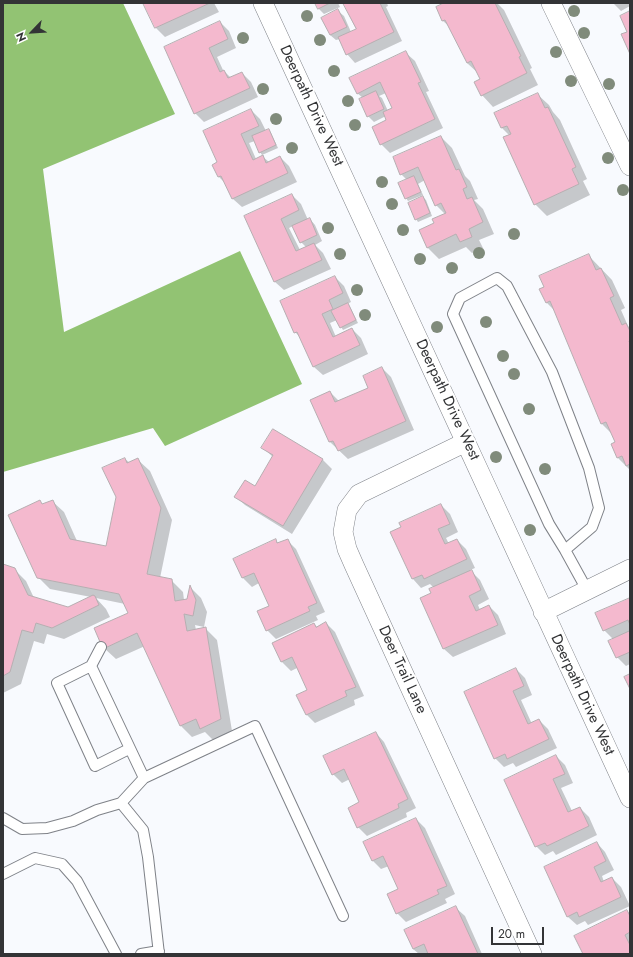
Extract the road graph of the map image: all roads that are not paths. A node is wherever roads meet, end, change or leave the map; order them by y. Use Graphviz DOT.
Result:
graph roads {
  1 [pos="263,3"];
  2 [pos="551,3"];
  3 [pos="630,166"];
  4 [pos="466,442"];
  5 [pos="565,550"];
  6 [pos="630,569"];
  7 [pos="587,590"];
  8 [pos="543,612"];
  9 [pos="101,646"];
  10 [pos="91,666"];
  11 [pos="129,749"];
  12 [pos="144,778"];
  13 [pos="630,798"];
  14 [pos="121,803"];
  15 [pos="3,818"];
  16 [pos="3,874"];
  17 [pos="343,916"];
  18 [pos="159,952"];
  19 [pos="116,954"];
  20 [pos="141,954"];
  21 [pos="532,954"];
  1 -- 4 [label="street, Deerpath Drive West"];
  2 -- 3 [label="street"];
  4 -- 8 [label="street, Deerpath Drive West"];
  4 -- 21 [label="street, Deer Trail Lane"];
  5 -- 5 [label="lane"];
  5 -- 7 [label="lane"];
  6 -- 7 [label="street"];
  7 -- 8 [label="street"];
  8 -- 13 [label="street, Deerpath Drive West"];
  9 -- 10 [label="lane"];
  10 -- 11 [label="lane"];
  10 -- 11 [label="lane"];
  11 -- 12 [label="lane"];
  12 -- 14 [label="lane"];
  12 -- 17 [label="lane"];
  14 -- 15 [label="lane"];
  14 -- 18 [label="lane"];
  16 -- 19 [label="lane"];
  18 -- 20 [label="lane"];
}
